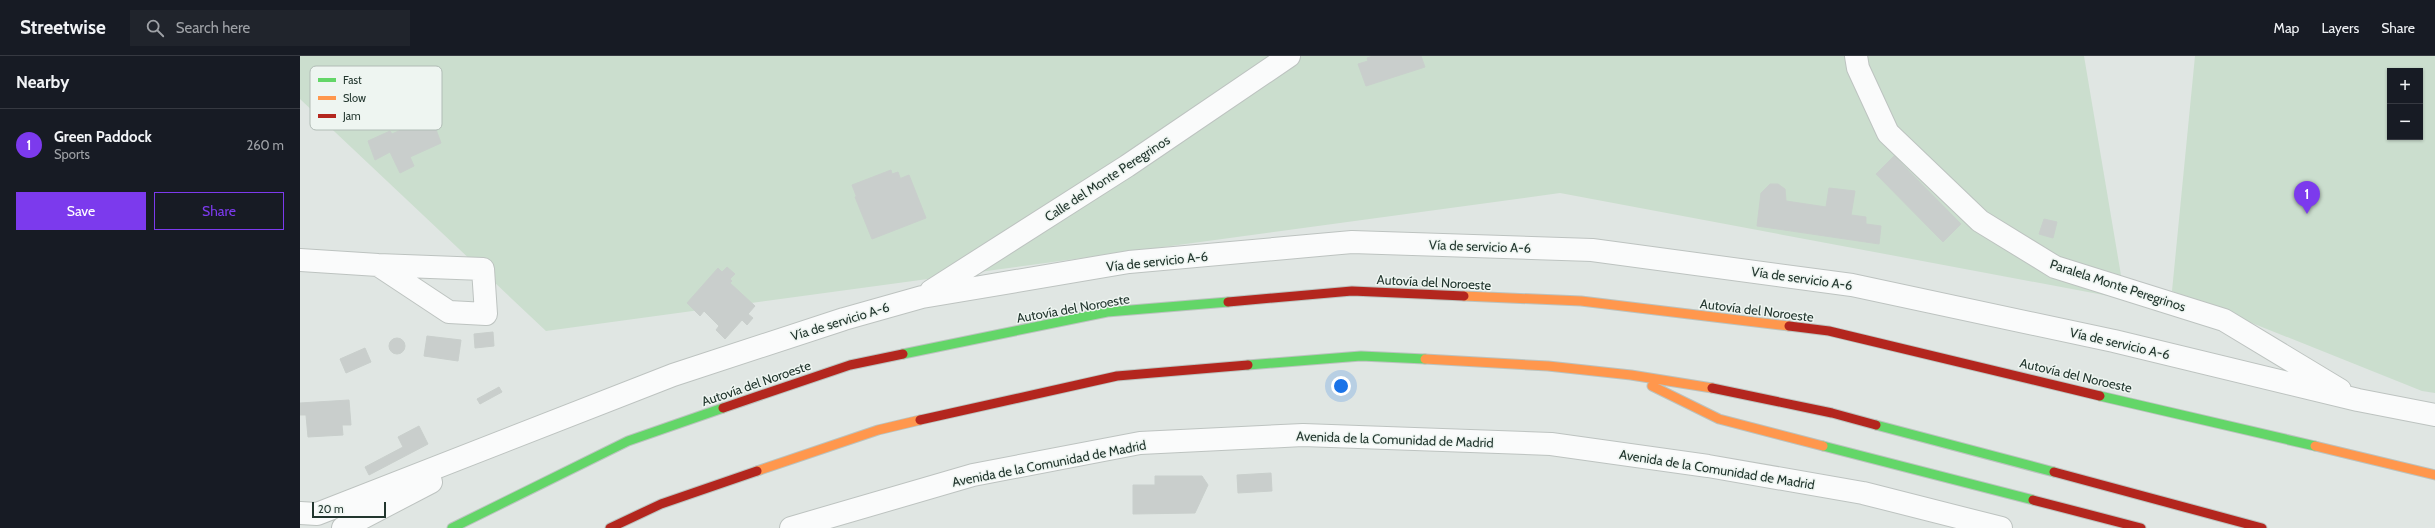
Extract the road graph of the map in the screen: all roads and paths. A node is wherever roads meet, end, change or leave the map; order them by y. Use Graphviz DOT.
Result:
graph roads {
  1 [pos="1289,56"];
  2 [pos="1856,56"];
  3 [pos="300,260"];
  4 [pos="378,265"];
  5 [pos="922,297"];
  6 [pos="1631,375"];
  7 [pos="2358,400"];
  8 [pos="2435,415"];
  9 [pos="535,428"];
  10 [pos="2435,475"];
  11 [pos="300,513"];
  12 [pos="343,528"];
  13 [pos="452,528"];
  14 [pos="610,528"];
  15 [pos="791,528"];
  16 [pos="2001,528"];
  17 [pos="2141,528"];
  18 [pos="2262,528"];
  1 -- 5 [label="street, Calle del Monte Peregrinos"];
  2 -- 7 [label="street, Paralela Monte Peregrinos"];
  3 -- 4 [label="street"];
  5 -- 7 [label="street, Vía de servicio A-6"];
  5 -- 9 [label="street, Vía de servicio A-6"];
  6 -- 14 [label="highway"];
  6 -- 17 [label="highway"];
  6 -- 18 [label="highway"];
  7 -- 8 [label="street, Vía de servicio A-6"];
  9 -- 11 [label="street"];
  9 -- 12 [label="street"];
  10 -- 13 [label="highway, Autovía del Noroeste"];
  15 -- 16 [label="street, Avenida de la Comunidad de Madrid"];
}
